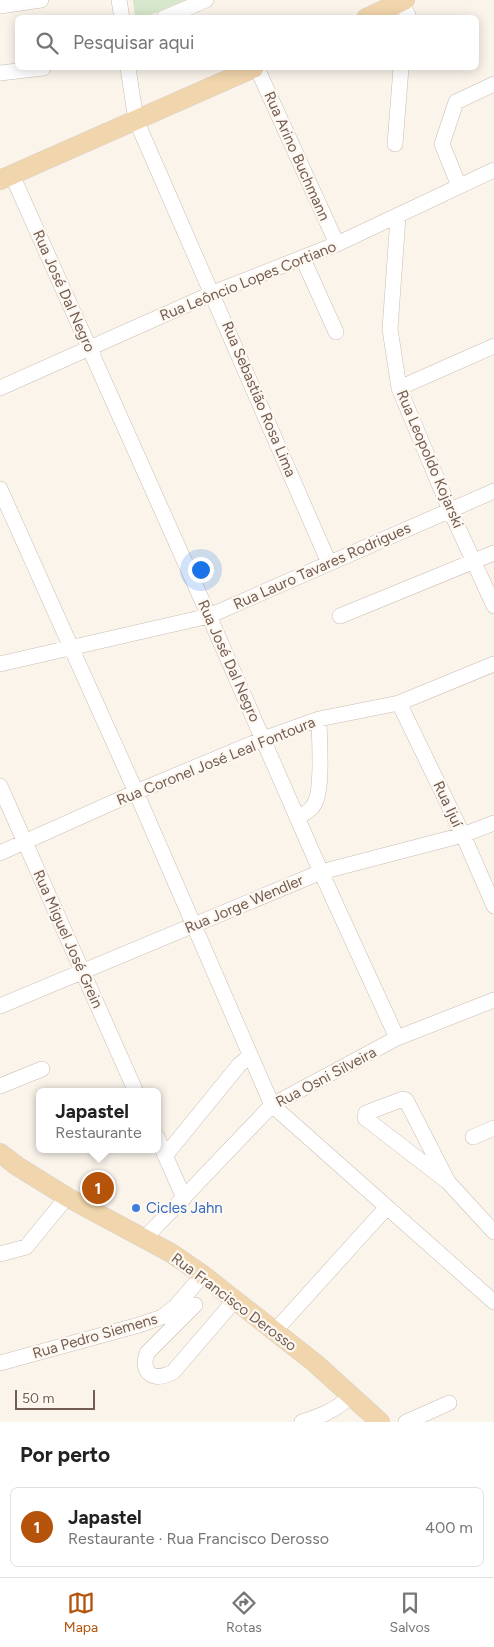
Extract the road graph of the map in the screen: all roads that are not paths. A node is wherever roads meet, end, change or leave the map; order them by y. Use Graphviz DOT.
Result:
graph roads {
  1 [pos="41,0"];
  2 [pos="119,0"];
  3 [pos="206,0"];
  4 [pos="0,6"];
  5 [pos="406,6"];
  6 [pos="122,15"];
  7 [pos="171,15"];
  8 [pos="376,15"];
  9 [pos="26,70"];
  10 [pos="128,70"];
  11 [pos="250,70"];
  12 [pos="256,70"];
  13 [pos="401,70"];
  14 [pos="0,73"];
  15 [pos="494,84"];
  16 [pos="136,120"];
  17 [pos="395,144"];
  18 [pos="494,170"];
  19 [pos="6,177"];
  20 [pos="458,186"];
  21 [pos="398,217"];
  22 [pos="337,244"];
  23 [pos="303,259"];
  24 [pos="213,293"];
  25 [pos="336,332"];
  26 [pos="494,346"];
  27 [pos="90,348"];
  28 [pos="0,388"];
  29 [pos="399,388"];
  30 [pos="0,489"];
  31 [pos="494,491"];
  32 [pos="450,510"];
  33 [pos="494,553"];
  34 [pos="473,561"];
  35 [pos="330,563"];
  36 [pos="494,606"];
  37 [pos="209,616"];
  38 [pos="340,616"];
  39 [pos="70,648"];
  40 [pos="0,664"];
  41 [pos="494,664"];
  42 [pos="399,703"];
  43 [pos="319,719"];
  44 [pos="263,739"];
  45 [pos="0,786"];
  46 [pos="136,792"];
  47 [pos="297,818"];
  48 [pos="494,823"];
  49 [pos="463,836"];
  50 [pos="25,842"];
  51 [pos="0,852"];
  52 [pos="321,872"];
  53 [pos="494,906"];
  54 [pos="193,925"];
  55 [pos="83,971"];
  56 [pos="494,1000"];
  57 [pos="0,1006"];
  58 [pos="397,1038"];
  59 [pos="250,1056"];
  60 [pos="42,1069"];
  61 [pos="0,1086"];
  62 [pos="134,1088"];
  63 [pos="272,1105"];
  64 [pos="494,1128"];
  65 [pos="473,1137"];
  66 [pos="161,1146"];
  67 [pos="0,1153"];
  68 [pos="165,1156"];
  69 [pos="448,1182"];
  70 [pos="66,1197"];
  71 [pos="184,1198"];
  72 [pos="387,1207"];
  73 [pos="487,1220"];
  74 [pos="494,1232"];
  75 [pos="144,1238"];
  76 [pos="0,1254"];
  77 [pos="203,1275"];
  78 [pos="235,1300"];
  79 [pos="494,1302"];
  80 [pos="195,1305"];
  81 [pos="139,1326"];
  82 [pos="274,1332"];
  83 [pos="154,1346"];
  84 [pos="0,1363"];
  85 [pos="351,1396"];
  86 [pos="449,1402"];
  87 [pos="302,1422"];
  88 [pos="380,1422"];
  89 [pos="406,1422"];
  1 -- 4 [label="street"];
  2 -- 6 [label="street"];
  3 -- 7 [label="street"];
  5 -- 8 [label="main road"];
  9 -- 14 [label="street"];
  10 -- 16 [label="street, Rua Sebastião Rosa Lima"];
  11 -- 16 [label="main road"];
  12 -- 22 [label="street, Rua Arino Buchmann"];
  13 -- 17 [label="street"];
  15 -- 20 [label="street"];
  16 -- 19 [label="main road"];
  16 -- 24 [label="street, Rua Sebastião Rosa Lima"];
  18 -- 20 [label="street, Rua Leôncio Lopes Cortiano"];
  19 -- 27 [label="street, Rua José Dal Negro"];
  20 -- 21 [label="street, Rua Leôncio Lopes Cortiano"];
  21 -- 22 [label="street, Rua Leôncio Lopes Cortiano"];
  21 -- 29 [label="street, Rua Leopoldo Kojarski"];
  22 -- 23 [label="street, Rua Leôncio Lopes Cortiano"];
  23 -- 24 [label="street, Rua Leôncio Lopes Cortiano"];
  23 -- 25 [label="street"];
  24 -- 27 [label="street, Rua Leôncio Lopes Cortiano"];
  24 -- 35 [label="street, Rua Sebastião Rosa Lima"];
  26 -- 29 [label="street"];
  27 -- 28 [label="street, Rua Leôncio Lopes Cortiano"];
  27 -- 37 [label="street, Rua José Dal Negro"];
  29 -- 32 [label="street, Rua Leopoldo Kojarski"];
  30 -- 39 [label="street"];
  31 -- 32 [label="street, Rua Lauro Tavares Rodrigues"];
  32 -- 34 [label="street, Rua Leopoldo Kojarski"];
  32 -- 35 [label="street, Rua Lauro Tavares Rodrigues"];
  33 -- 34 [label="street"];
  34 -- 36 [label="street, Rua Leopoldo Kojarski"];
  34 -- 38 [label="street"];
  35 -- 37 [label="street, Rua Lauro Tavares Rodrigues"];
  37 -- 39 [label="street, Rua Lauro Tavares Rodrigues"];
  37 -- 44 [label="street, Rua José Dal Negro"];
  39 -- 40 [label="street, Rua Lauro Tavares Rodrigues"];
  39 -- 46 [label="street"];
  41 -- 42 [label="street, Rua Coronel José Leal Fontoura"];
  42 -- 43 [label="street, Rua Coronel José Leal Fontoura"];
  42 -- 49 [label="street, Rua Ijuí"];
  43 -- 44 [label="street, Rua Coronel José Leal Fontoura"];
  43 -- 47 [label="street"];
  44 -- 46 [label="street, Rua Coronel José Leal Fontoura"];
  44 -- 47 [label="street, Rua José Dal Negro"];
  45 -- 50 [label="street, Rua Miguel José Grein"];
  46 -- 50 [label="street, Rua Coronel José Leal Fontoura"];
  46 -- 54 [label="street"];
  47 -- 52 [label="street, Rua José Dal Negro"];
  48 -- 49 [label="street, Rua Jorge Wendler"];
  49 -- 52 [label="street, Rua Jorge Wendler"];
  49 -- 53 [label="street, Rua Ijuí"];
  50 -- 51 [label="street, Rua Coronel José Leal Fontoura"];
  50 -- 55 [label="street, Rua Miguel José Grein"];
  52 -- 54 [label="street, Rua Jorge Wendler"];
  52 -- 58 [label="street, Rua José Dal Negro"];
  54 -- 55 [label="street, Rua Jorge Wendler"];
  54 -- 59 [label="street"];
  55 -- 57 [label="street, Rua Jorge Wendler"];
  55 -- 62 [label="street, Rua Miguel José Grein"];
  56 -- 58 [label="street, Rua Osni Silveira"];
  58 -- 63 [label="street, Rua Osni Silveira"];
  59 -- 63 [label="street"];
  59 -- 68 [label="street"];
  60 -- 61 [label="street"];
  63 -- 71 [label="street, Rua Osni Silveira"];
  63 -- 72 [label="street"];
  64 -- 65 [label="street"];
  66 -- 68 [label="street"];
  67 -- 70 [label="main road, Rua Francisco Derosso"];
  68 -- 71 [label="street"];
  69 -- 69 [label="street"];
  69 -- 73 [label="street"];
  70 -- 75 [label="main road, Rua Francisco Derosso"];
  70 -- 76 [label="street"];
  71 -- 75 [label="street, Rua Osni Silveira"];
  72 -- 79 [label="street"];
  72 -- 82 [label="street"];
  73 -- 74 [label="street"];
  75 -- 77 [label="main road, Rua Francisco Derosso"];
  77 -- 78 [label="main road, Rua Francisco Derosso"];
  77 -- 81 [label="street, Rua Pedro Siemens"];
  78 -- 82 [label="main road, Rua Francisco Derosso"];
  78 -- 83 [label="street"];
  80 -- 83 [label="street"];
  81 -- 83 [label="street"];
  81 -- 84 [label="street, Rua Pedro Siemens"];
  82 -- 85 [label="main road, Rua Francisco Derosso"];
  85 -- 87 [label="street"];
  85 -- 88 [label="main road, Rua Francisco Derosso"];
  86 -- 89 [label="street"];
}
